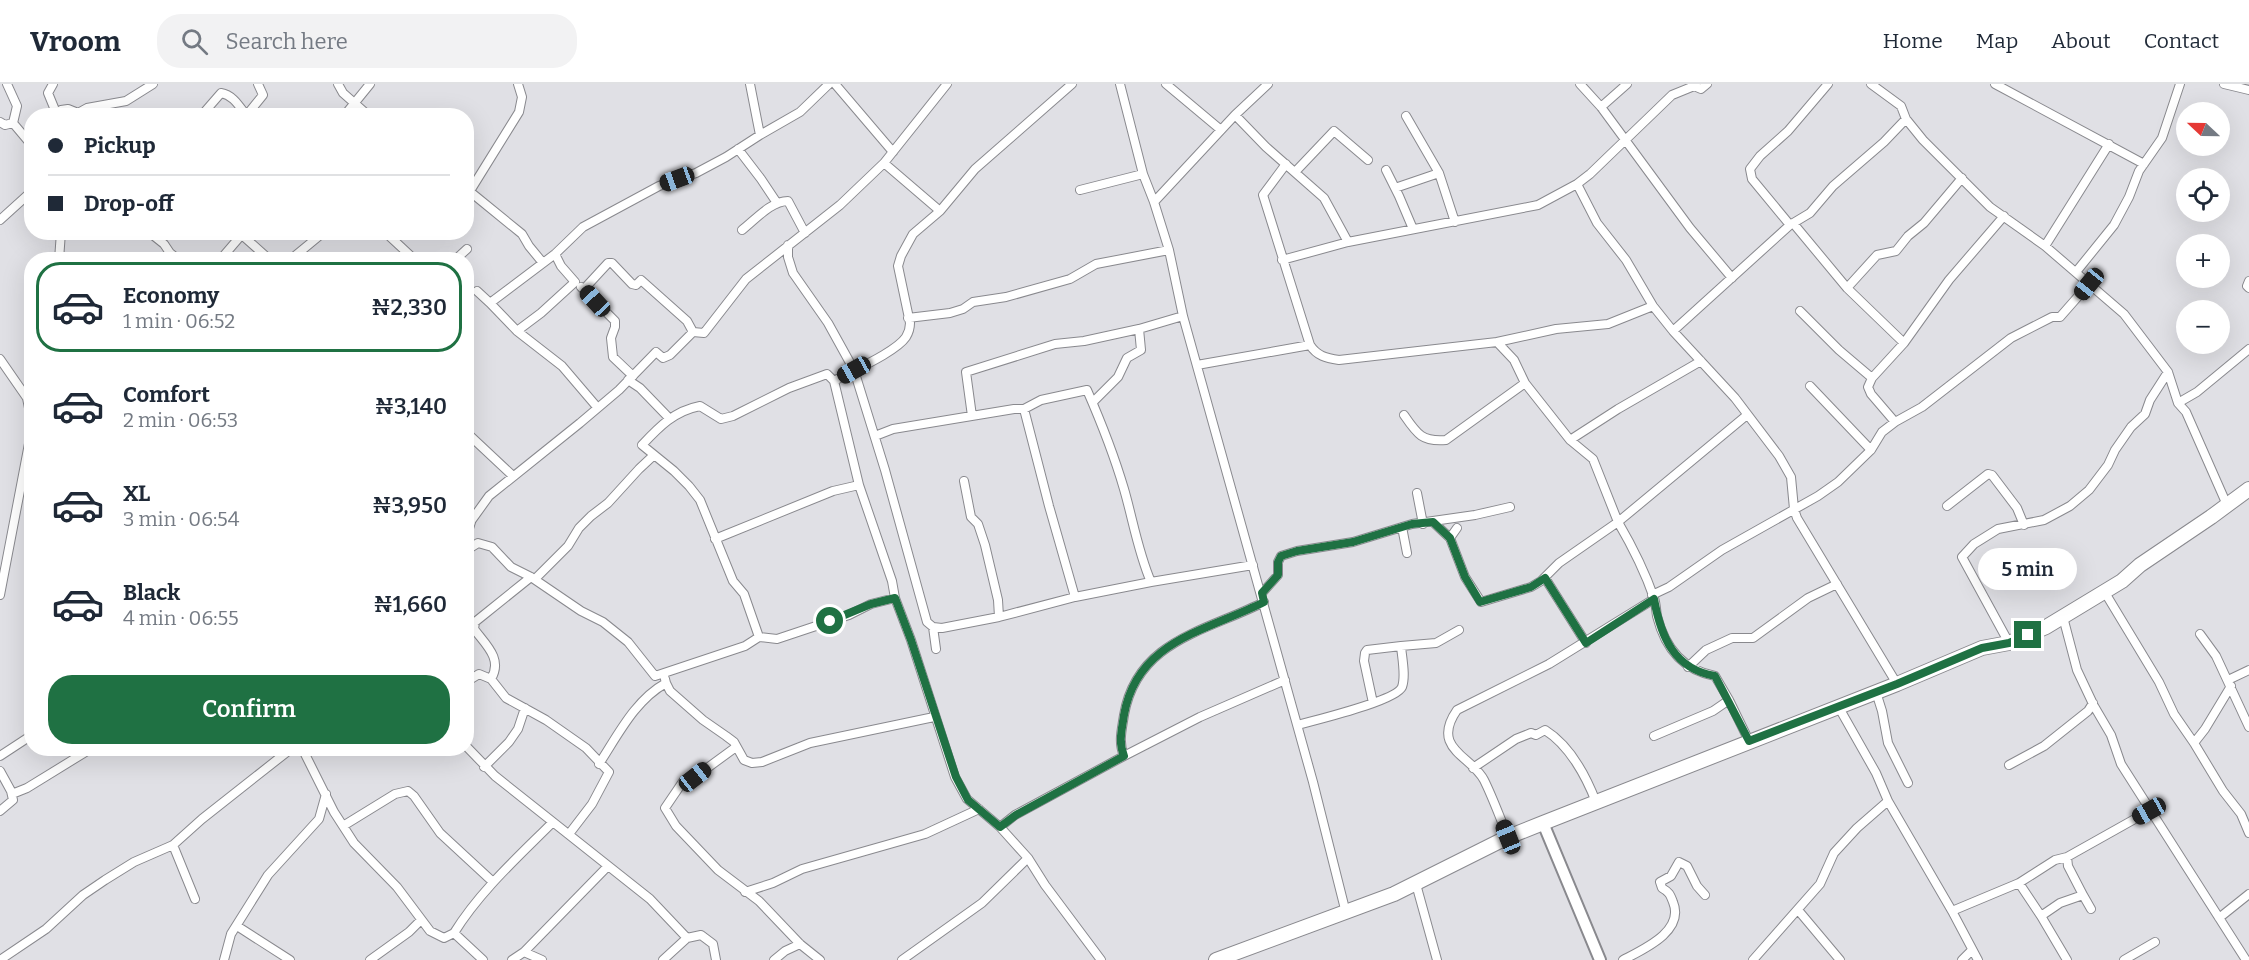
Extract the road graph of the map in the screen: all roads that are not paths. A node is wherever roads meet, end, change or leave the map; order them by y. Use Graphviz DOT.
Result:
graph roads {
  1 [pos="7,84"];
  2 [pos="53,84"];
  3 [pos="153,84"];
  4 [pos="258,84"];
  5 [pos="338,84"];
  6 [pos="370,84"];
  7 [pos="518,84"];
  8 [pos="750,84"];
  9 [pos="829,84"];
  10 [pos="836,84"];
  11 [pos="947,84"];
  12 [pos="1072,84"];
  13 [pos="1120,84"];
  14 [pos="1166,84"];
  15 [pos="1268,84"];
  16 [pos="1580,84"];
  17 [pos="1627,84"];
  18 [pos="1707,84"];
  19 [pos="1828,84"];
  20 [pos="1995,84"];
  21 [pos="2180,84"];
  22 [pos="2224,84"];
  23 [pos="1877,86"];
  24 [pos="2249,90"];
  25 [pos="355,104"];
  26 [pos="1600,107"];
  27 [pos="54,108"];
  28 [pos="87,108"];
  29 [pos="208,108"];
  30 [pos="241,108"];
  31 [pos="252,108"];
  32 [pos="351,108"];
  33 [pos="360,108"];
  34 [pos="1235,115"];
  35 [pos="1406,116"];
  36 [pos="1906,119"];
  37 [pos="4,125"];
  38 [pos="1221,130"];
  39 [pos="760,135"];
  40 [pos="24,137"];
  41 [pos="1626,141"];
  42 [pos="2109,144"];
  43 [pos="738,149"];
  44 [pos="893,152"];
  45 [pos="1368,160"];
  46 [pos="884,163"];
  47 [pos="1286,164"];
  48 [pos="2144,164"];
  49 [pos="1386,170"];
  50 [pos="1296,171"];
  51 [pos="1439,172"];
  52 [pos="1143,174"];
  53 [pos="1962,178"];
  54 [pos="474,181"];
  55 [pos="1577,184"];
  56 [pos="1395,188"];
  57 [pos="1080,190"];
  58 [pos="474,195"];
  59 [pos="24,198"];
  60 [pos="1154,202"];
  61 [pos="777,203"];
  62 [pos="940,211"];
  63 [pos="2004,216"];
  64 [pos="0,220"];
  65 [pos="1455,222"];
  66 [pos="1792,224"];
  67 [pos="1413,229"];
  68 [pos="742,230"];
  69 [pos="805,233"];
  70 [pos="159,240"];
  71 [pos="238,240"];
  72 [pos="249,240"];
  73 [pos="314,240"];
  74 [pos="394,240"];
  75 [pos="1348,242"];
  76 [pos="788,245"];
  77 [pos="2045,246"];
  78 [pos="467,249"];
  79 [pos="1169,250"];
  80 [pos="169,252"];
  81 [pos="227,252"];
  82 [pos="262,252"];
  83 [pos="300,252"];
  84 [pos="406,252"];
  85 [pos="464,252"];
  86 [pos="555,254"];
  87 [pos="1282,260"];
  88 [pos="543,263"];
  89 [pos="2076,272"];
  90 [pos="1732,278"];
  91 [pos="2249,281"];
  92 [pos="575,282"];
  93 [pos="2089,284"];
  94 [pos="1847,288"];
  95 [pos="2249,288"];
  96 [pos="584,289"];
  97 [pos="477,291"];
  98 [pos="490,303"];
  99 [pos="1653,306"];
  100 [pos="1800,311"];
  101 [pos="1183,316"];
  102 [pos="908,318"];
  103 [pos="1139,329"];
  104 [pos="517,331"];
  105 [pos="1673,331"];
  106 [pos="693,332"];
  107 [pos="1497,342"];
  108 [pos="1904,344"];
  109 [pos="1310,345"];
  110 [pos="2249,349"];
  111 [pos="0,359"];
  112 [pos="1701,361"];
  113 [pos="1197,365"];
  114 [pos="854,370"];
  115 [pos="2169,372"];
  116 [pos="631,378"];
  117 [pos="1872,378"];
  118 [pos="834,381"];
  119 [pos="1526,383"];
  120 [pos="1810,386"];
  121 [pos="24,394"];
  122 [pos="1093,402"];
  123 [pos="2178,403"];
  124 [pos="597,407"];
  125 [pos="1024,409"];
  126 [pos="1747,414"];
  127 [pos="972,416"];
  128 [pos="1404,416"];
  129 [pos="669,418"];
  130 [pos="1895,422"];
  131 [pos="875,436"];
  132 [pos="474,439"];
  133 [pos="1570,440"];
  134 [pos="1870,450"];
  135 [pos="654,455"];
  136 [pos="24,470"];
  137 [pos="513,476"];
  138 [pos="964,481"];
  139 [pos="859,485"];
  140 [pos="2249,489"];
  141 [pos="1417,493"];
  142 [pos="1947,506"];
  143 [pos="2227,506"];
  144 [pos="1510,507"];
  145 [pos="1794,509"];
  146 [pos="474,515"];
  147 [pos="1433,522"];
  148 [pos="1618,522"];
  149 [pos="1423,524"];
  150 [pos="2024,525"];
  151 [pos="1402,527"];
  152 [pos="1457,528"];
  153 [pos="1450,538"];
  154 [pos="714,539"];
  155 [pos="474,546"];
  156 [pos="1407,553"];
  157 [pos="1253,565"];
  158 [pos="533,578"];
  159 [pos="1545,578"];
  160 [pos="1151,582"];
  161 [pos="1837,584"];
  162 [pos="2104,591"];
  163 [pos="1262,593"];
  164 [pos="0,595"];
  165 [pos="1075,597"];
  166 [pos="1653,597"];
  167 [pos="895,598"];
  168 [pos="1264,602"];
  169 [pos="999,617"];
  170 [pos="2063,617"];
  171 [pos="933,627"];
  172 [pos="1459,630"];
  173 [pos="2200,634"];
  174 [pos="759,637"];
  175 [pos="1586,643"];
  176 [pos="2009,643"];
  177 [pos="1401,646"];
  178 [pos="936,649"];
  179 [pos="1688,667"];
  180 [pos="2249,670"];
  181 [pos="659,675"];
  182 [pos="474,677"];
  183 [pos="491,679"];
  184 [pos="1285,680"];
  185 [pos="666,683"];
  186 [pos="2229,683"];
  187 [pos="1897,684"];
  188 [pos="655,689"];
  189 [pos="1876,692"];
  190 [pos="1729,700"];
  191 [pos="1373,703"];
  192 [pos="2092,703"];
  193 [pos="1839,706"];
  194 [pos="525,708"];
  195 [pos="934,717"];
  196 [pos="1298,725"];
  197 [pos="2249,727"];
  198 [pos="1654,736"];
  199 [pos="24,740"];
  200 [pos="1749,741"];
  201 [pos="2194,742"];
  202 [pos="736,747"];
  203 [pos="474,755"];
  204 [pos="0,756"];
  205 [pos="79,756"];
  206 [pos="282,756"];
  207 [pos="307,756"];
  208 [pos="1124,756"];
  209 [pos="599,764"];
  210 [pos="2009,765"];
  211 [pos="484,767"];
  212 [pos="1473,768"];
  213 [pos="0,771"];
  214 [pos="1908,783"];
  215 [pos="12,794"];
  216 [pos="326,794"];
  217 [pos="1888,801"];
  218 [pos="1596,802"];
  219 [pos="979,809"];
  220 [pos="0,811"];
  221 [pos="2149,811"];
  222 [pos="334,812"];
  223 [pos="319,819"];
  224 [pos="553,822"];
  225 [pos="1543,823"];
  226 [pos="343,826"];
  227 [pos="1000,827"];
  228 [pos="2249,833"];
  229 [pos="569,834"];
  230 [pos="1508,837"];
  231 [pos="173,846"];
  232 [pos="2067,857"];
  233 [pos="1028,858"];
  234 [pos="608,866"];
  235 [pos="493,882"];
  236 [pos="2019,883"];
  237 [pos="1416,884"];
  238 [pos="745,892"];
  239 [pos="2249,894"];
  240 [pos="1705,895"];
  241 [pos="2083,895"];
  242 [pos="195,899"];
  243 [pos="2091,909"];
  244 [pos="1798,910"];
  245 [pos="1952,911"];
  246 [pos="1346,913"];
  247 [pos="2041,916"];
  248 [pos="2219,918"];
  249 [pos="421,920"];
  250 [pos="237,926"];
  251 [pos="454,933"];
  252 [pos="687,938"];
  253 [pos="2155,942"];
  254 [pos="800,944"];
  255 [pos="1972,950"];
  256 [pos="524,952"];
  257 [pos="0,960"];
  258 [pos="224,960"];
  259 [pos="290,960"];
  260 [pos="370,960"];
  261 [pos="483,960"];
  262 [pos="512,960"];
  263 [pos="542,960"];
  264 [pos="663,960"];
  265 [pos="716,960"];
  266 [pos="774,960"];
  267 [pos="820,960"];
  268 [pos="902,960"];
  269 [pos="1101,960"];
  270 [pos="1216,960"];
  271 [pos="1437,960"];
  272 [pos="1600,960"];
  273 [pos="1623,960"];
  274 [pos="1753,960"];
  275 [pos="1840,960"];
  276 [pos="1962,960"];
  277 [pos="1978,960"];
  278 [pos="2067,960"];
  279 [pos="2124,960"];
  280 [pos="2247,960"];
  1 -- 37 [label="street"];
  2 -- 27 [label="street"];
  3 -- 28 [label="street"];
  4 -- 31 [label="street"];
  5 -- 25 [label="street"];
  6 -- 25 [label="street"];
  7 -- 54 [label="street"];
  8 -- 39 [label="street"];
  9 -- 39 [label="street"];
  10 -- 44 [label="street"];
  11 -- 44 [label="street"];
  12 -- 62 [label="street"];
  13 -- 52 [label="street"];
  14 -- 38 [label="street"];
  15 -- 34 [label="street"];
  16 -- 26 [label="street"];
  17 -- 26 [label="street"];
  18 -- 41 [label="street"];
  19 -- 66 [label="street"];
  20 -- 42 [label="street"];
  21 -- 48 [label="street"];
  22 -- 24 [label="street"];
  23 -- 36 [label="street"];
  25 -- 32 [label="street"];
  25 -- 33 [label="street"];
  26 -- 41 [label="street"];
  29 -- 30 [label="street"];
  34 -- 38 [label="street"];
  34 -- 47 [label="street"];
  35 -- 51 [label="street"];
  36 -- 53 [label="street"];
  36 -- 66 [label="street"];
  37 -- 40 [label="street"];
  38 -- 60 [label="street"];
  39 -- 43 [label="street"];
  41 -- 55 [label="street"];
  41 -- 90 [label="street"];
  42 -- 48 [label="street"];
  42 -- 77 [label="street"];
  43 -- 61 [label="street"];
  43 -- 86 [label="street"];
  44 -- 46 [label="street"];
  45 -- 50 [label="street"];
  46 -- 62 [label="street"];
  46 -- 69 [label="street"];
  47 -- 50 [label="street"];
  47 -- 87 [label="street"];
  48 -- 89 [label="street"];
  49 -- 56 [label="street"];
  50 -- 75 [label="street"];
  51 -- 56 [label="street"];
  51 -- 65 [label="street"];
  52 -- 57 [label="street"];
  52 -- 60 [label="street"];
  53 -- 63 [label="street"];
  53 -- 94 [label="street"];
  55 -- 65 [label="street"];
  55 -- 99 [label="street"];
  56 -- 67 [label="street"];
  58 -- 88 [label="street"];
  59 -- 64 [label="street"];
  60 -- 79 [label="street"];
  61 -- 68 [label="street"];
  61 -- 69 [label="street"];
  62 -- 102 [label="street"];
  63 -- 77 [label="street"];
  63 -- 108 [label="street"];
  65 -- 67 [label="street"];
  66 -- 90 [label="street"];
  66 -- 94 [label="street"];
  67 -- 75 [label="street"];
  69 -- 76 [label="street"];
  70 -- 80 [label="street"];
  71 -- 81 [label="street"];
  72 -- 82 [label="street"];
  73 -- 83 [label="street"];
  74 -- 84 [label="street"];
  75 -- 87 [label="street"];
  76 -- 106 [label="street"];
  76 -- 114 [label="street"];
  77 -- 89 [label="street"];
  78 -- 85 [label="street"];
  79 -- 101 [label="street"];
  79 -- 102 [label="street"];
  86 -- 88 [label="street"];
  86 -- 92 [label="street"];
  87 -- 109 [label="street"];
  88 -- 98 [label="street"];
  89 -- 93 [label="street"];
  90 -- 105 [label="street"];
  91 -- 95 [label="street"];
  92 -- 96 [label="street"];
  92 -- 104 [label="street"];
  93 -- 115 [label="street"];
  93 -- 130 [label="street"];
  94 -- 108 [label="street"];
  96 -- 106 [label="street"];
  96 -- 116 [label="street"];
  97 -- 98 [label="street"];
  98 -- 104 [label="street"];
  99 -- 105 [label="street"];
  99 -- 107 [label="street"];
  100 -- 117 [label="street"];
  101 -- 103 [label="street"];
  101 -- 113 [label="street"];
  102 -- 114 [label="street"];
  103 -- 122 [label="street"];
  103 -- 127 [label="street"];
  104 -- 124 [label="street"];
  105 -- 112 [label="street"];
  106 -- 116 [label="street"];
  107 -- 109 [label="street"];
  107 -- 119 [label="street"];
  108 -- 117 [label="street"];
  109 -- 113 [label="street"];
  110 -- 123 [label="street"];
  111 -- 121 [label="street"];
  112 -- 126 [label="street"];
  112 -- 133 [label="street"];
  113 -- 157 [label="street"];
  114 -- 118 [label="street"];
  114 -- 131 [label="street"];
  115 -- 123 [label="street"];
  115 -- 150 [label="street"];
  116 -- 124 [label="street"];
  116 -- 129 [label="street"];
  117 -- 130 [label="street"];
  118 -- 129 [label="street"];
  118 -- 139 [label="street"];
  119 -- 128 [label="street"];
  119 -- 133 [label="street"];
  120 -- 134 [label="street"];
  122 -- 125 [label="street"];
  122 -- 160 [label="street"];
  123 -- 143 [label="street"];
  124 -- 137 [label="street"];
  125 -- 127 [label="street"];
  125 -- 165 [label="street"];
  126 -- 145 [label="street"];
  126 -- 148 [label="street"];
  127 -- 131 [label="street"];
  129 -- 135 [label="street"];
  130 -- 134 [label="street"];
  131 -- 171 [label="street"];
  132 -- 137 [label="street"];
  133 -- 148 [label="street"];
  134 -- 145 [label="street"];
  135 -- 154 [label="street"];
  135 -- 158 [label="street"];
  136 -- 164 [label="street"];
  137 -- 146 [label="street"];
  138 -- 169 [label="street"];
  139 -- 154 [label="street"];
  139 -- 167 [label="street"];
  140 -- 143 [label="highway"];
  141 -- 149 [label="street"];
  142 -- 150 [label="street"];
  143 -- 162 [label="highway"];
  144 -- 147 [label="street"];
  145 -- 161 [label="street"];
  145 -- 166 [label="street"];
  147 -- 149 [label="street"];
  147 -- 153 [label="street"];
  148 -- 159 [label="street"];
  148 -- 166 [label="street"];
  149 -- 151 [label="street"];
  150 -- 176 [label="street"];
  151 -- 156 [label="street"];
  151 -- 163 [label="street"];
  152 -- 153 [label="street"];
  153 -- 159 [label="street"];
  154 -- 174 [label="street"];
  155 -- 158 [label="street"];
  157 -- 160 [label="street"];
  157 -- 163 [label="street"];
  158 -- 181 [label="street"];
  158 -- 183 [label="street"];
  159 -- 175 [label="street"];
  160 -- 165 [label="street"];
  161 -- 179 [label="street"];
  161 -- 187 [label="street"];
  162 -- 170 [label="highway"];
  162 -- 201 [label="street"];
  163 -- 168 [label="street"];
  165 -- 169 [label="street"];
  166 -- 175 [label="street"];
  166 -- 179 [label="street"];
  167 -- 174 [label="street"];
  167 -- 195 [label="street"];
  168 -- 184 [label="street"];
  168 -- 208 [label="street"];
  169 -- 171 [label="street"];
  170 -- 176 [label="highway"];
  170 -- 192 [label="street"];
  171 -- 178 [label="street"];
  172 -- 177 [label="street"];
  173 -- 186 [label="street"];
  174 -- 181 [label="street"];
  175 -- 212 [label="street"];
  176 -- 187 [label="highway"];
  177 -- 191 [label="street"];
  177 -- 191 [label="street"];
  179 -- 190 [label="street"];
  180 -- 186 [label="street"];
  181 -- 185 [label="street"];
  181 -- 188 [label="street"];
  182 -- 183 [label="street"];
  183 -- 194 [label="street"];
  184 -- 196 [label="street"];
  184 -- 208 [label="street"];
  185 -- 188 [label="street"];
  185 -- 202 [label="street"];
  186 -- 197 [label="street"];
  186 -- 201 [label="street"];
  187 -- 189 [label="highway"];
  188 -- 209 [label="street"];
  189 -- 193 [label="highway"];
  189 -- 214 [label="street"];
  190 -- 198 [label="street"];
  190 -- 200 [label="street"];
  191 -- 196 [label="street"];
  192 -- 210 [label="street"];
  192 -- 221 [label="street"];
  193 -- 200 [label="highway"];
  193 -- 217 [label="street"];
  194 -- 209 [label="street"];
  194 -- 211 [label="street"];
  195 -- 202 [label="street"];
  195 -- 219 [label="street"];
  196 -- 246 [label="street"];
  199 -- 204 [label="street"];
  200 -- 218 [label="highway"];
  201 -- 228 [label="street"];
  202 -- 238 [label="street"];
  203 -- 211 [label="street"];
  205 -- 215 [label="street"];
  206 -- 231 [label="street"];
  207 -- 216 [label="street"];
  208 -- 227 [label="street"];
  209 -- 229 [label="street"];
  211 -- 224 [label="street"];
  212 -- 218 [label="street"];
  212 -- 230 [label="street"];
  213 -- 215 [label="street"];
  215 -- 220 [label="street"];
  216 -- 222 [label="street"];
  216 -- 223 [label="street"];
  217 -- 244 [label="street"];
  217 -- 245 [label="street"];
  218 -- 225 [label="highway"];
  219 -- 227 [label="street"];
  219 -- 238 [label="street"];
  221 -- 232 [label="street"];
  221 -- 248 [label="street"];
  222 -- 223 [label="street"];
  222 -- 226 [label="street"];
  223 -- 250 [label="street"];
  224 -- 229 [label="street"];
  224 -- 235 [label="street"];
  225 -- 230 [label="highway"];
  225 -- 272 [label="main road"];
  226 -- 235 [label="street"];
  226 -- 249 [label="street"];
  227 -- 233 [label="street"];
  229 -- 234 [label="street"];
  230 -- 237 [label="highway"];
  231 -- 242 [label="street"];
  231 -- 257 [label="street"];
  232 -- 236 [label="street"];
  232 -- 241 [label="street"];
  233 -- 268 [label="street"];
  233 -- 269 [label="street"];
  234 -- 252 [label="street"];
  234 -- 256 [label="street"];
  235 -- 251 [label="street"];
  236 -- 245 [label="street"];
  236 -- 247 [label="street"];
  237 -- 246 [label="highway"];
  237 -- 271 [label="street"];
  238 -- 254 [label="street"];
  239 -- 248 [label="street"];
  240 -- 273 [label="street"];
  241 -- 243 [label="street"];
  241 -- 247 [label="street"];
  244 -- 274 [label="street"];
  244 -- 275 [label="street"];
  245 -- 255 [label="street"];
  246 -- 270 [label="highway"];
  247 -- 278 [label="street"];
  248 -- 280 [label="street"];
  249 -- 251 [label="street"];
  249 -- 260 [label="street"];
  250 -- 258 [label="street"];
  250 -- 259 [label="street"];
  251 -- 261 [label="street"];
  252 -- 264 [label="street"];
  252 -- 265 [label="street"];
  253 -- 279 [label="street"];
  254 -- 266 [label="street"];
  254 -- 267 [label="street"];
  255 -- 276 [label="street"];
  255 -- 277 [label="street"];
  256 -- 262 [label="street"];
  256 -- 263 [label="street"];
}
